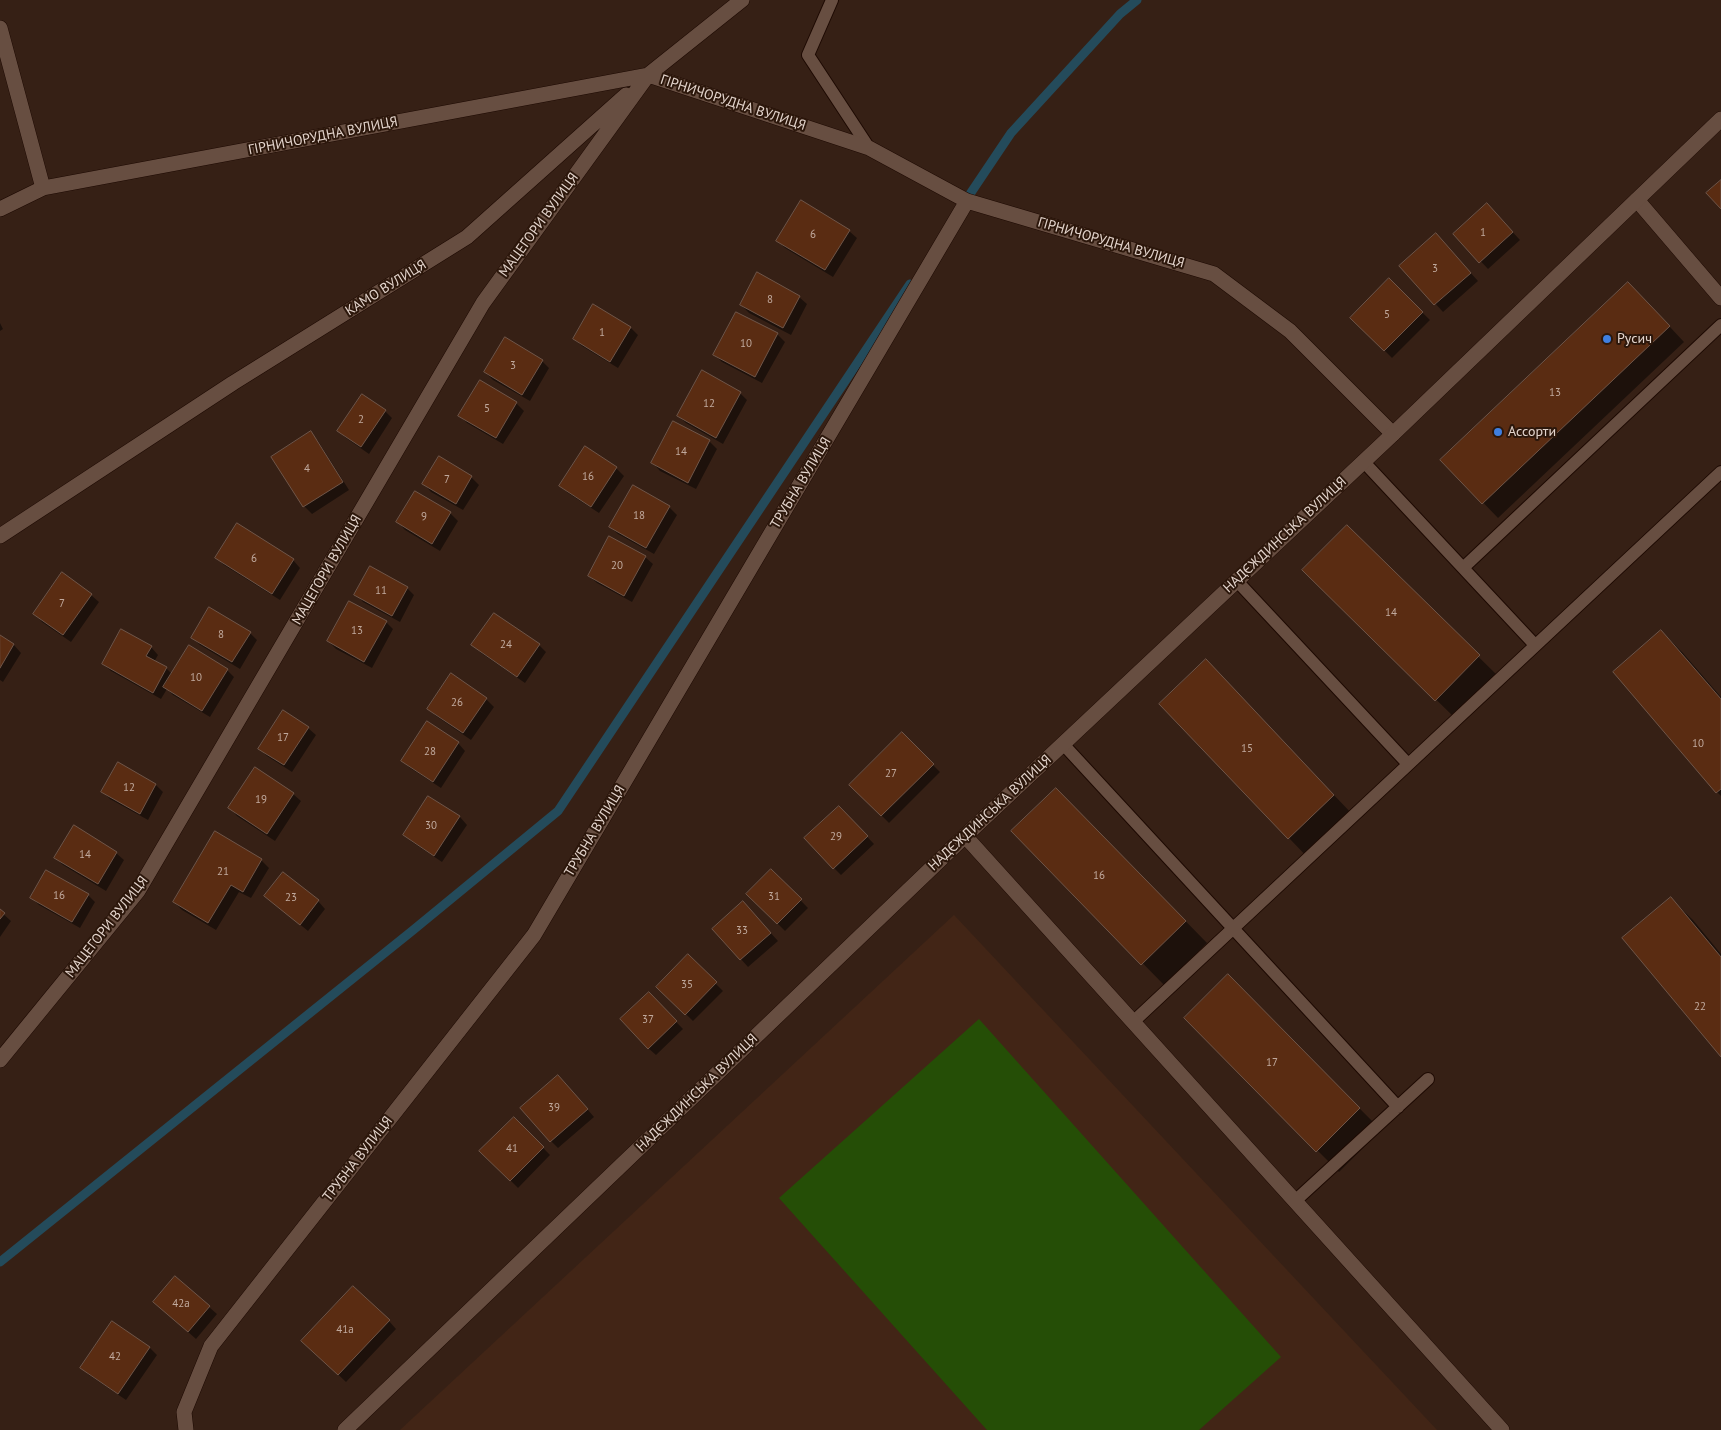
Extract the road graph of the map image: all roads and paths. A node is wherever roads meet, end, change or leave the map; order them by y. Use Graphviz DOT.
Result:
graph roads {
  1 [pos="742,0"];
  2 [pos="832,0"];
  3 [pos="0,28"];
  4 [pos="648,75"];
  5 [pos="1721,120"];
  6 [pos="869,148"];
  7 [pos="43,188"];
  8 [pos="967,200"];
  9 [pos="1637,200"];
  10 [pos="0,209"];
  11 [pos="1721,298"];
  12 [pos="1721,325"];
  13 [pos="1393,434"];
  14 [pos="1364,461"];
  15 [pos="1721,472"];
  16 [pos="0,536"];
  17 [pos="1463,568"];
  18 [pos="1237,581"];
  19 [pos="1535,645"];
  20 [pos="1063,744"];
  21 [pos="1408,764"];
  22 [pos="965,836"];
  23 [pos="1233,928"];
  24 [pos="1133,1022"];
  25 [pos="0,1060"];
  26 [pos="1428,1079"];
  27 [pos="1398,1107"];
  28 [pos="1295,1201"];
  29 [pos="186,1430"];
  30 [pos="345,1430"];
  31 [pos="1502,1430"];
  1 -- 4 [label="street, КАМО ВУЛИЦЯ"];
  2 -- 6 [label="lane"];
  3 -- 7 [label="street"];
  4 -- 6 [label="street, ГІРНИЧОРУДНА ВУЛИЦЯ"];
  4 -- 7 [label="street, ГІРНИЧОРУДНА ВУЛИЦЯ"];
  4 -- 16 [label="street, КАМО ВУЛИЦЯ"];
  4 -- 25 [label="street, МАЦЕГОРИ ВУЛИЦЯ"];
  5 -- 9 [label="street, НАДЄЖДИНСЬКА ВУЛИЦЯ"];
  6 -- 8 [label="street, ГІРНИЧОРУДНА ВУЛИЦЯ"];
  7 -- 10 [label="street, ГІРНИЧОРУДНА ВУЛИЦЯ"];
  8 -- 13 [label="street, ГІРНИЧОРУДНА ВУЛИЦЯ"];
  8 -- 29 [label="street, ТРУБНА ВУЛИЦЯ"];
  9 -- 11 [label="street"];
  9 -- 13 [label="street, НАДЄЖДИНСЬКА ВУЛИЦЯ"];
  12 -- 17 [label="lane"];
  13 -- 14 [label="street, НАДЄЖДИНСЬКА ВУЛИЦЯ"];
  14 -- 17 [label="lane"];
  14 -- 18 [label="street, НАДЄЖДИНСЬКА ВУЛИЦЯ"];
  15 -- 19 [label="lane"];
  17 -- 19 [label="lane"];
  18 -- 20 [label="street, НАДЄЖДИНСЬКА ВУЛИЦЯ"];
  18 -- 21 [label="lane"];
  19 -- 21 [label="lane"];
  20 -- 22 [label="street, НАДЄЖДИНСЬКА ВУЛИЦЯ"];
  20 -- 23 [label="lane"];
  21 -- 23 [label="lane"];
  22 -- 24 [label="street"];
  22 -- 30 [label="street, НАДЄЖДИНСЬКА ВУЛИЦЯ"];
  23 -- 24 [label="lane"];
  23 -- 27 [label="lane"];
  24 -- 28 [label="street"];
  26 -- 27 [label="lane"];
  27 -- 28 [label="lane"];
  28 -- 31 [label="street"];
}
